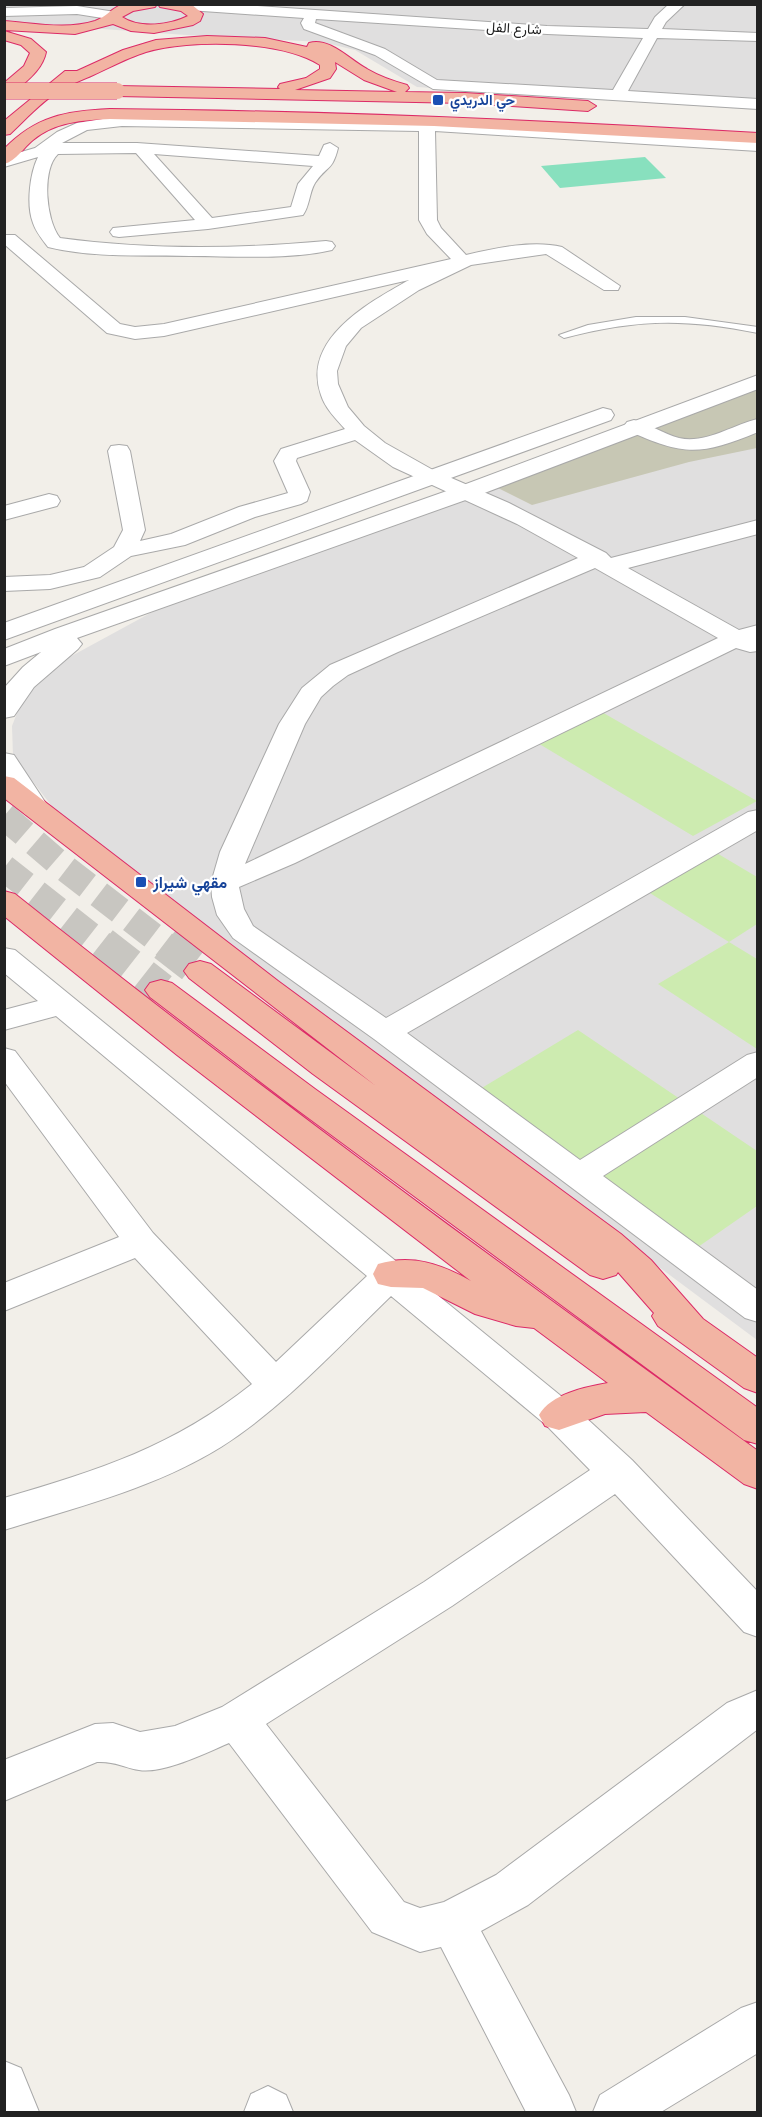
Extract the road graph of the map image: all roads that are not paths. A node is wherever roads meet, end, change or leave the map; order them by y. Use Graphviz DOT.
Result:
graph roads {
  1 [pos="149,4"];
  2 [pos="165,4"];
  3 [pos="678,4"];
  4 [pos="174,5"];
  5 [pos="25,8"];
  6 [pos="61,10"];
  7 [pos="270,11"];
  8 [pos="370,11"];
  9 [pos="4,12"];
  10 [pos="549,13"];
  11 [pos="314,14"];
  12 [pos="115,18"];
  13 [pos="194,19"];
  14 [pos="4,25"];
  15 [pos="170,27"];
  16 [pos="547,30"];
  17 [pos="653,34"];
  18 [pos="4,35"];
  19 [pos="758,37"];
  20 [pos="105,40"];
  21 [pos="69,59"];
  22 [pos="54,86"];
  23 [pos="4,92"];
  24 [pos="251,92"];
  25 [pos="117,94"];
  26 [pos="619,94"];
  27 [pos="465,98"];
  28 [pos="4,100"];
  29 [pos="758,104"];
  30 [pos="4,107"];
  31 [pos="599,112"];
  32 [pos="620,112"];
  33 [pos="726,120"];
  34 [pos="758,122"];
  35 [pos="335,124"];
  36 [pos="427,126"];
  37 [pos="4,130"];
  38 [pos="758,132"];
  39 [pos="758,138"];
  40 [pos="758,146"];
  41 [pos="141,149"];
  42 [pos="4,160"];
  43 [pos="327,162"];
  44 [pos="208,224"];
  45 [pos="54,243"];
  46 [pos="326,246"];
  47 [pos="463,262"];
  48 [pos="611,286"];
  49 [pos="758,330"];
  50 [pos="564,335"];
  51 [pos="758,360"];
  52 [pos="758,381"];
  53 [pos="679,388"];
  54 [pos="635,415"];
  55 [pos="758,425"];
  56 [pos="358,432"];
  57 [pos="119,451"];
  58 [pos="428,477"];
  59 [pos="466,492"];
  60 [pos="50,501"];
  61 [pos="4,513"];
  62 [pos="758,527"];
  63 [pos="124,551"];
  64 [pos="604,562"];
  65 [pos="92,572"];
  66 [pos="4,584"];
  67 [pos="107,594"];
  68 [pos="4,617"];
  69 [pos="95,623"];
  70 [pos="4,632"];
  71 [pos="751,640"];
  72 [pos="4,658"];
  73 [pos="4,710"];
  74 [pos="4,761"];
  75 [pos="4,784"];
  76 [pos="36,808"];
  77 [pos="758,818"];
  78 [pos="225,883"];
  79 [pos="4,900"];
  80 [pos="4,957"];
  81 [pos="200,971"];
  82 [pos="161,990"];
  83 [pos="60,1005"];
  84 [pos="4,1020"];
  85 [pos="385,1032"];
  86 [pos="4,1058"];
  87 [pos="758,1062"];
  88 [pos="580,1176"];
  89 [pos="141,1242"];
  90 [pos="391,1274"];
  91 [pos="4,1298"];
  92 [pos="758,1309"];
  93 [pos="544,1317"];
  94 [pos="689,1328"];
  95 [pos="758,1378"];
  96 [pos="275,1384"];
  97 [pos="653,1397"];
  98 [pos="559,1415"];
  99 [pos="758,1429"];
  100 [pos="618,1471"];
  101 [pos="758,1473"];
  102 [pos="4,1514"];
  103 [pos="758,1620"];
  104 [pos="758,1708"];
  105 [pos="237,1720"];
  106 [pos="4,1781"];
  107 [pos="452,1922"];
  108 [pos="758,2025"];
  109 [pos="4,2085"];
  110 [pos="15,2112"];
  111 [pos="552,2112"];
  112 [pos="617,2112"];
  1 -- 6 [label="street"];
  1 -- 12 [label="highway"];
  2 -- 4 [label="highway"];
  3 -- 17 [label="street"];
  4 -- 7 [label="street"];
  4 -- 13 [label="highway"];
  5 -- 6 [label="street"];
  5 -- 9 [label="street"];
  6 -- 12 [label="street"];
  7 -- 11 [label="street, شارع الفل"];
  7 -- 13 [label="street"];
  8 -- 11 [label="street, شارع الفل"];
  8 -- 16 [label="street, شارع الفل"];
  10 -- 16 [label="street"];
  11 -- 26 [label="street"];
  12 -- 14 [label="highway"];
  12 -- 15 [label="highway"];
  12 -- 20 [label="highway"];
  13 -- 15 [label="highway"];
  13 -- 27 [label="highway"];
  15 -- 22 [label="highway"];
  16 -- 17 [label="street, شارع الفل"];
  17 -- 19 [label="street, شارع الفل"];
  17 -- 26 [label="street"];
  18 -- 23 [label="highway"];
  21 -- 28 [label="highway"];
  22 -- 24 [label="highway"];
  22 -- 37 [label="highway"];
  23 -- 25 [label="highway, bridge"];
  24 -- 25 [label="highway"];
  24 -- 27 [label="highway"];
  25 -- 28 [label="highway"];
  25 -- 31 [label="highway"];
  26 -- 29 [label="street"];
  27 -- 32 [label="highway"];
  30 -- 38 [label="highway"];
  33 -- 34 [label="highway"];
  35 -- 36 [label="street"];
  35 -- 42 [label="street"];
  35 -- 43 [label="street"];
  36 -- 40 [label="street"];
  36 -- 47 [label="street"];
  39 -- 42 [label="highway"];
  41 -- 43 [label="street"];
  41 -- 44 [label="street"];
  41 -- 45 [label="street"];
  43 -- 44 [label="street"];
  44 -- 45 [label="street"];
  45 -- 46 [label="street"];
  45 -- 47 [label="street"];
  47 -- 48 [label="street"];
  47 -- 56 [label="street"];
  49 -- 50 [label="lane"];
  51 -- 53 [label="street"];
  52 -- 54 [label="street"];
  54 -- 55 [label="street"];
  54 -- 58 [label="street"];
  54 -- 59 [label="street"];
  56 -- 58 [label="street"];
  56 -- 63 [label="street"];
  57 -- 63 [label="street"];
  58 -- 59 [label="street"];
  58 -- 67 [label="street"];
  59 -- 64 [label="street"];
  59 -- 69 [label="street"];
  60 -- 61 [label="street"];
  62 -- 64 [label="street"];
  63 -- 65 [label="street"];
  64 -- 71 [label="street"];
  64 -- 78 [label="street"];
  65 -- 66 [label="street"];
  65 -- 67 [label="street"];
  67 -- 68 [label="street"];
  67 -- 70 [label="street"];
  69 -- 72 [label="street"];
  69 -- 73 [label="street"];
  71 -- 78 [label="street"];
  74 -- 76 [label="street"];
  75 -- 76 [label="highway"];
  76 -- 94 [label="highway"];
  77 -- 85 [label="street"];
  78 -- 85 [label="street"];
  79 -- 93 [label="highway"];
  80 -- 83 [label="street"];
  81 -- 94 [label="highway"];
  82 -- 99 [label="highway"];
  83 -- 84 [label="street"];
  83 -- 90 [label="street"];
  85 -- 88 [label="street"];
  86 -- 89 [label="street"];
  87 -- 88 [label="street"];
  88 -- 92 [label="street"];
  89 -- 91 [label="street"];
  89 -- 96 [label="street"];
  90 -- 93 [label="highway"];
  90 -- 96 [label="street"];
  90 -- 98 [label="street"];
  93 -- 97 [label="highway"];
  94 -- 95 [label="highway"];
  96 -- 102 [label="street"];
  97 -- 98 [label="highway"];
  97 -- 101 [label="highway"];
  98 -- 100 [label="street"];
  100 -- 103 [label="street"];
  100 -- 105 [label="street"];
  104 -- 107 [label="street"];
  105 -- 106 [label="street"];
  105 -- 107 [label="street"];
  107 -- 111 [label="street"];
  108 -- 112 [label="street"];
  109 -- 110 [label="street"];
}
